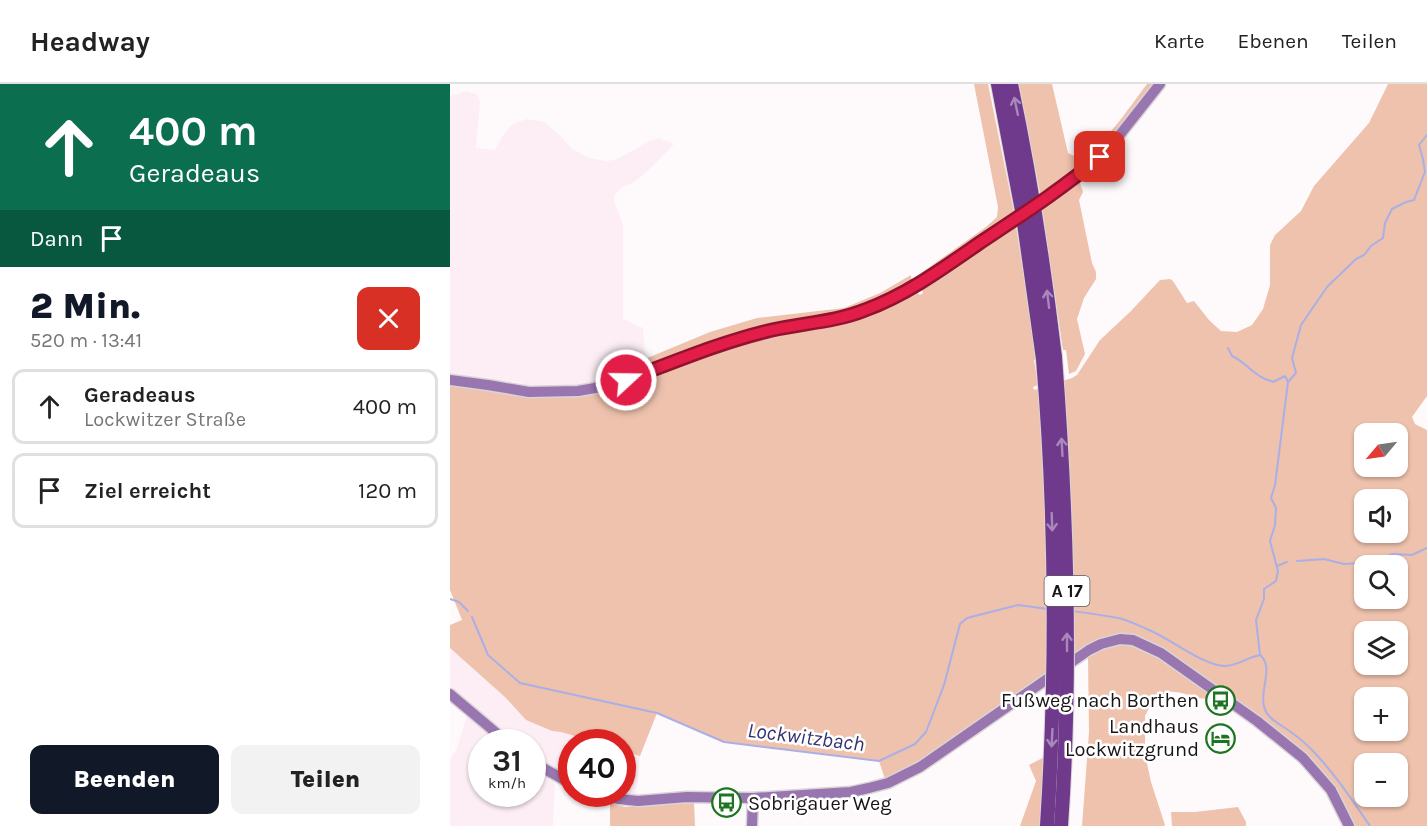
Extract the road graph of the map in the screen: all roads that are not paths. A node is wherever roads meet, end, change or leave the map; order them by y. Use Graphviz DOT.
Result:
graph roads {
  1 [pos="998,84"];
  2 [pos="1011,84"];
  3 [pos="1160,84"];
  4 [pos="1049,358"];
  5 [pos="450,380"];
  6 [pos="450,694"];
  7 [pos="492,729"];
  8 [pos="753,798"];
  9 [pos="636,801"];
  10 [pos="752,826"];
  11 [pos="1047,826"];
  12 [pos="1060,826"];
  13 [pos="1349,826"];
  1 -- 4 [label="highway, A 17"];
  4 -- 2 [label="highway, A 17, one-way"];
  3 -- 5 [label="main road, bridge"];
  4 -- 11 [label="highway, A 17, one-way, bridge"];
  12 -- 4 [label="highway, A 17, one-way, bridge"];
  6 -- 7 [label="main road"];
  8 -- 9 [label="main road"];
  8 -- 10 [label="main road"];
  8 -- 13 [label="main road"];
}
